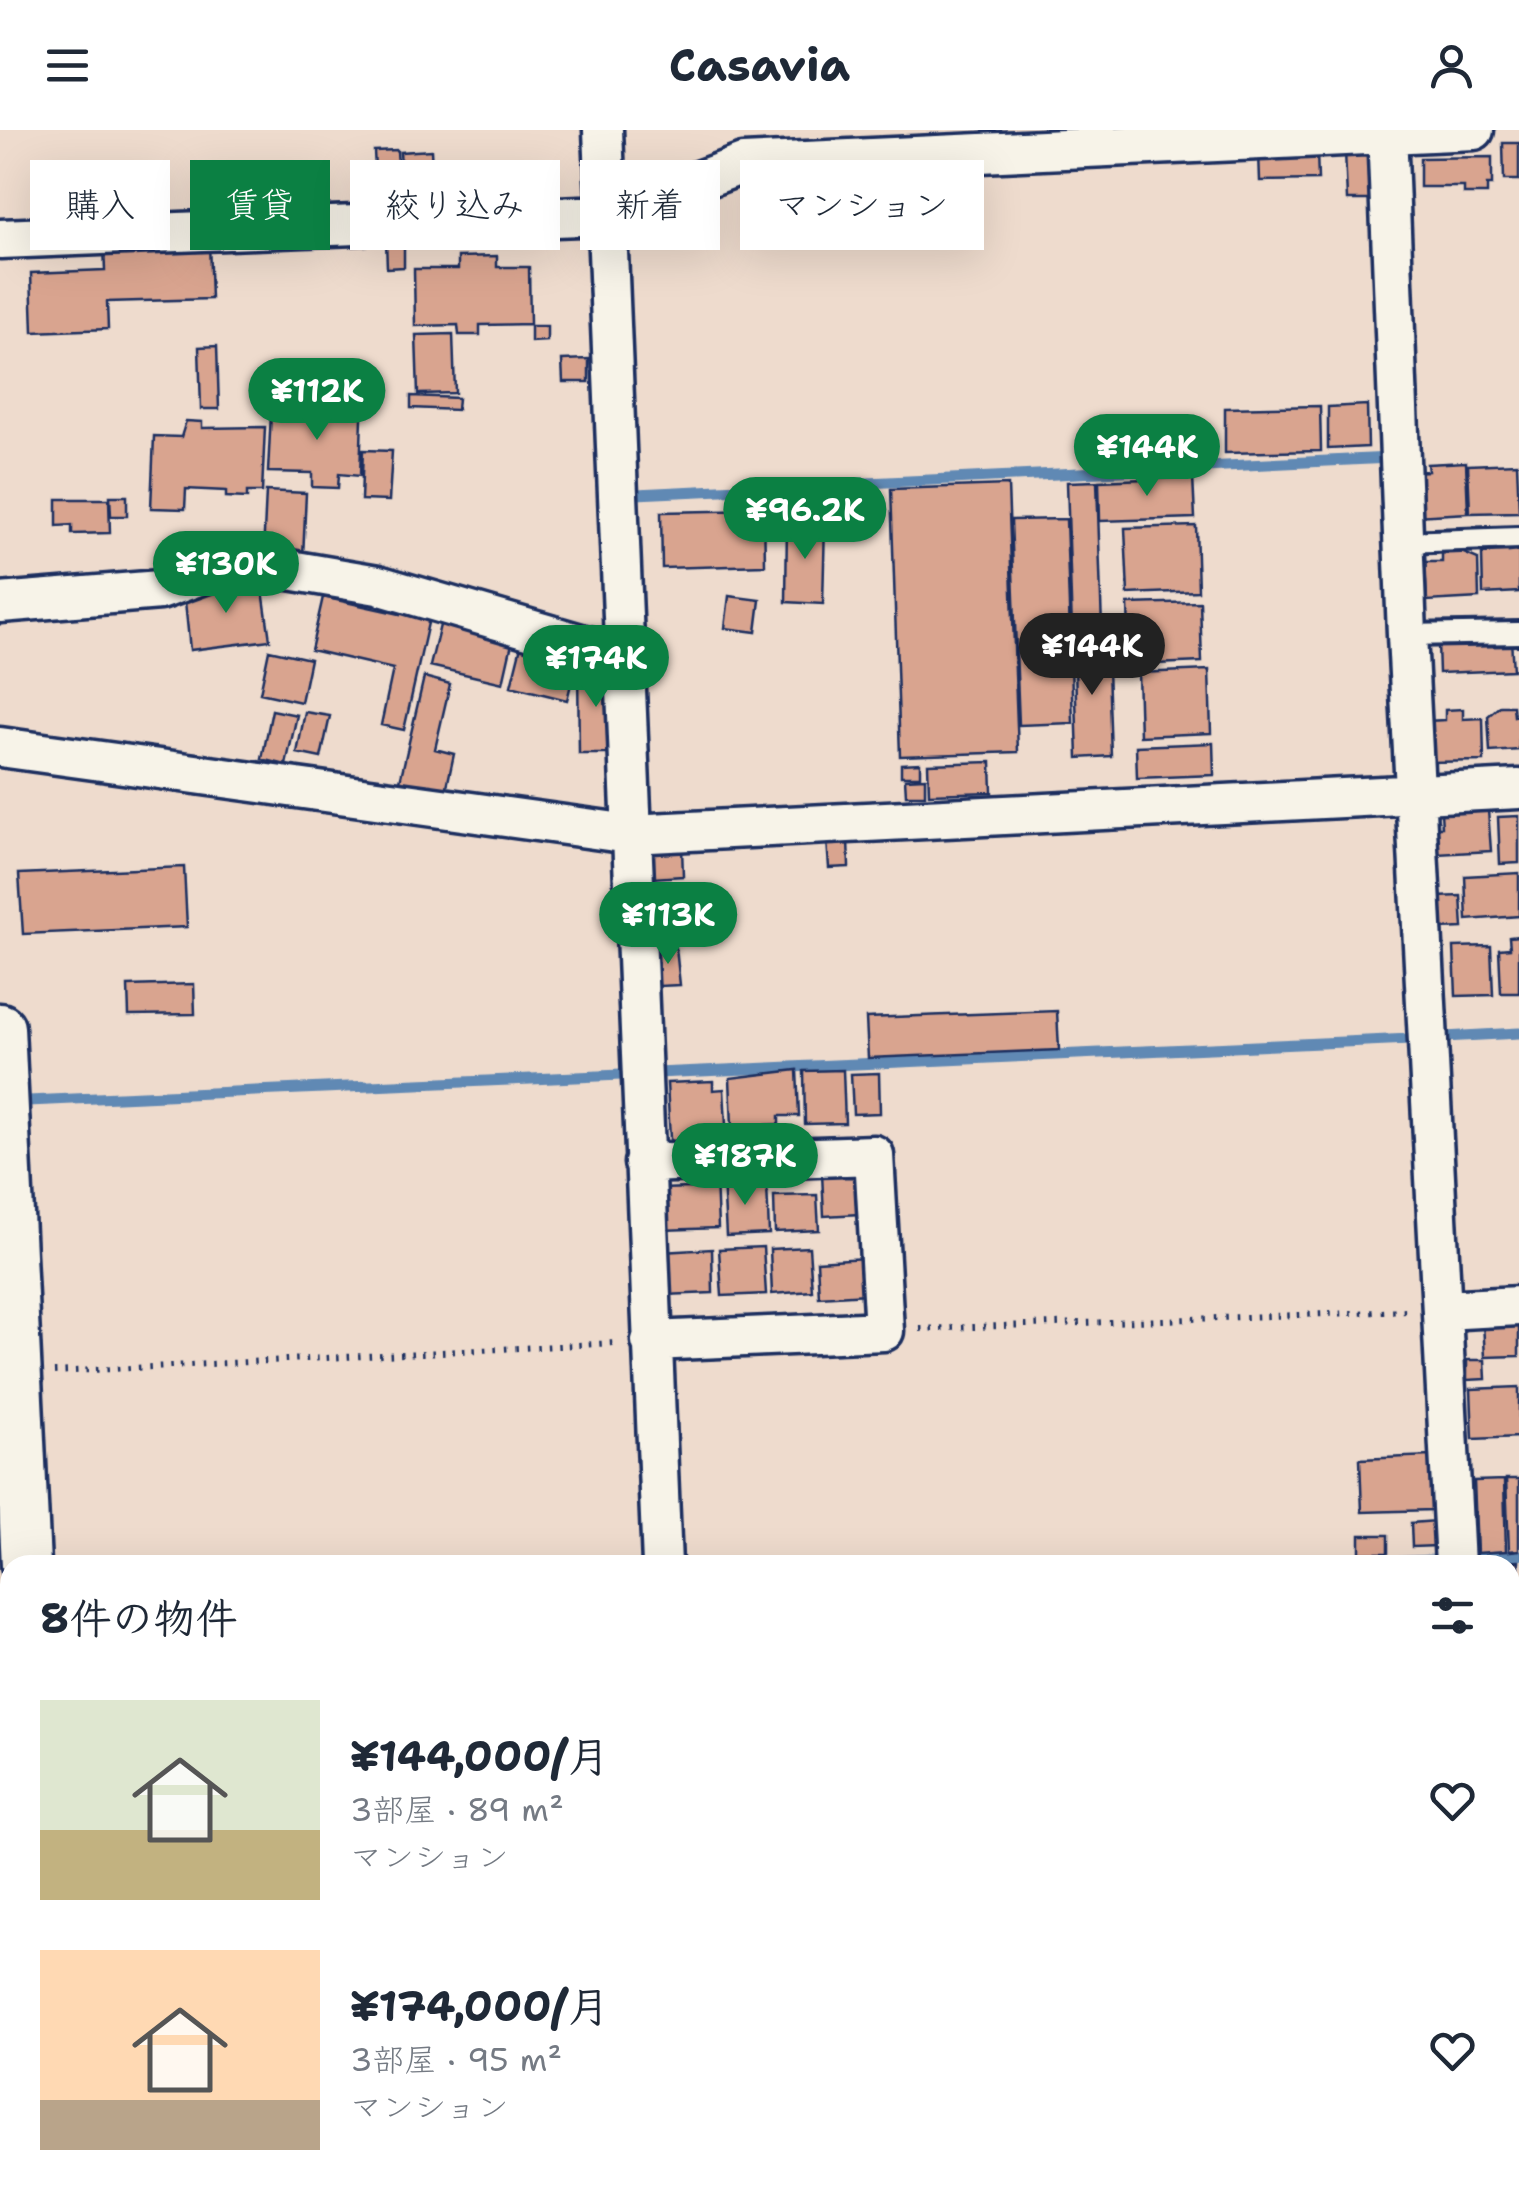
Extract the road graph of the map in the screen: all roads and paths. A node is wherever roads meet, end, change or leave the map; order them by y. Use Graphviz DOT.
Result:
graph roads {
  1 [pos="603,130"];
  2 [pos="1474,130"];
  3 [pos="1387,132"];
  4 [pos="604,160"];
  5 [pos="720,173"];
  6 [pos="580,216"];
  7 [pos="0,240"];
  8 [pos="608,250"];
  9 [pos="1518,538"];
  10 [pos="1404,542"];
  11 [pos="0,603"];
  12 [pos="1519,632"];
  13 [pos="1408,635"];
  14 [pos="622,656"];
  15 [pos="0,747"];
  16 [pos="1519,788"];
  17 [pos="1417,794"];
  18 [pos="630,834"];
  19 [pos="0,1028"];
  20 [pos="644,1163"];
  21 [pos="1519,1306"];
  22 [pos="1442,1310"];
  23 [pos="884,1331"];
  24 [pos="651,1342"];
  25 [pos="9,1374"];
  26 [pos="25,1555"];
  27 [pos="662,1555"];
  28 [pos="1454,1555"];
  1 -- 4 [label="street"];
  2 -- 3 [label="street"];
  3 -- 5 [label="street"];
  3 -- 10 [label="street"];
  6 -- 7 [label="street"];
  8 -- 14 [label="street"];
  9 -- 10 [label="lane"];
  10 -- 13 [label="street"];
  11 -- 14 [label="street"];
  12 -- 13 [label="lane"];
  13 -- 17 [label="street"];
  14 -- 18 [label="street"];
  15 -- 18 [label="street"];
  16 -- 17 [label="street"];
  17 -- 18 [label="street"];
  17 -- 22 [label="street"];
  18 -- 20 [label="street"];
  19 -- 25 [label="street"];
  20 -- 23 [label="street"];
  20 -- 24 [label="street"];
  21 -- 22 [label="street"];
  22 -- 23 [label="path"];
  22 -- 28 [label="street"];
  23 -- 24 [label="street"];
  24 -- 25 [label="path"];
  24 -- 27 [label="street"];
  25 -- 26 [label="street"];
}
